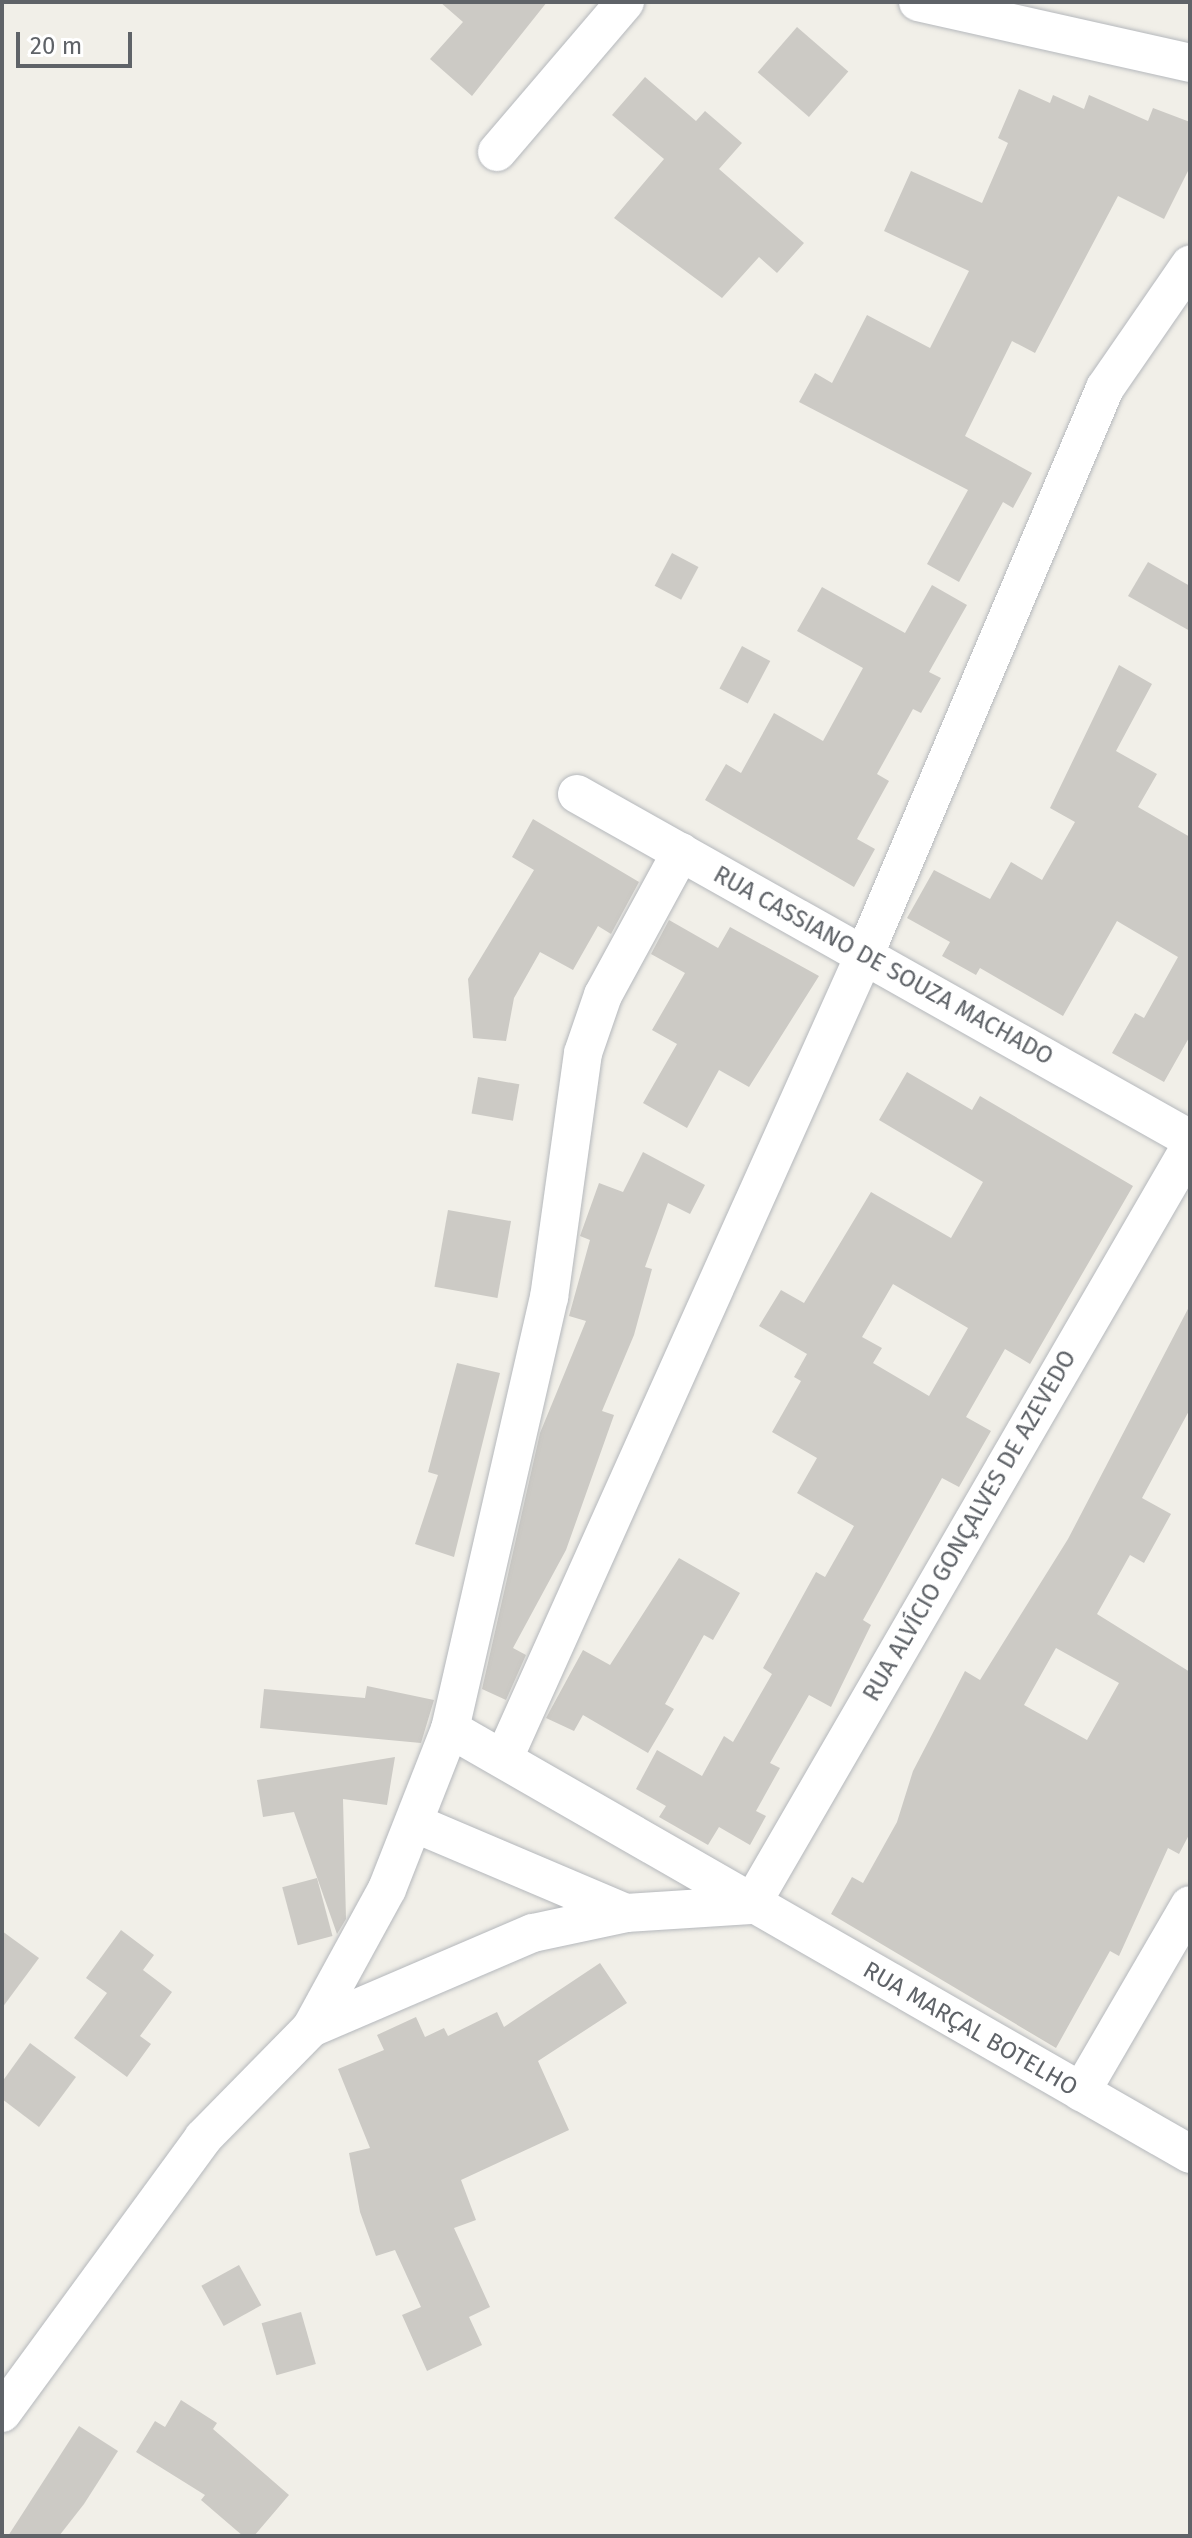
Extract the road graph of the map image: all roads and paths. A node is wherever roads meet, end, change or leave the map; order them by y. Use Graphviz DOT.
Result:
graph roads {
  1 [pos="625,2"];
  2 [pos="918,2"];
  3 [pos="1190,63"];
  4 [pos="497,152"];
  5 [pos="1190,265"];
  6 [pos="577,794"];
  7 [pos="681,852"];
  8 [pos="864,956"];
  9 [pos="1190,1139"];
  10 [pos="1190,1147"];
  11 [pos="450,1729"];
  12 [pos="504,1758"];
  13 [pos="414,1823"];
  14 [pos="751,1905"];
  15 [pos="1190,1905"];
  16 [pos="626,1913"];
  17 [pos="311,2028"];
  18 [pos="1081,2092"];
  19 [pos="1190,2154"];
  20 [pos="2,2413"];
  1 -- 4 [label="street"];
  2 -- 3 [label="street"];
  5 -- 8 [label="street"];
  6 -- 7 [label="street, RUA CASSIANO DE SOUZA MACHADO"];
  7 -- 8 [label="street, RUA CASSIANO DE SOUZA MACHADO"];
  7 -- 11 [label="street"];
  8 -- 9 [label="street, RUA CASSIANO DE SOUZA MACHADO"];
  8 -- 12 [label="street"];
  10 -- 14 [label="street, RUA ALVÍCIO GONÇALVES DE AZEVEDO"];
  11 -- 12 [label="street, RUA MARÇAL BOTELHO"];
  11 -- 13 [label="street"];
  12 -- 14 [label="street, RUA MARÇAL BOTELHO"];
  13 -- 16 [label="street"];
  13 -- 17 [label="street"];
  14 -- 16 [label="street"];
  14 -- 18 [label="street, RUA MARÇAL BOTELHO"];
  15 -- 18 [label="street"];
  16 -- 17 [label="street"];
  17 -- 20 [label="street"];
  18 -- 19 [label="street, RUA MARÇAL BOTELHO"];
}
